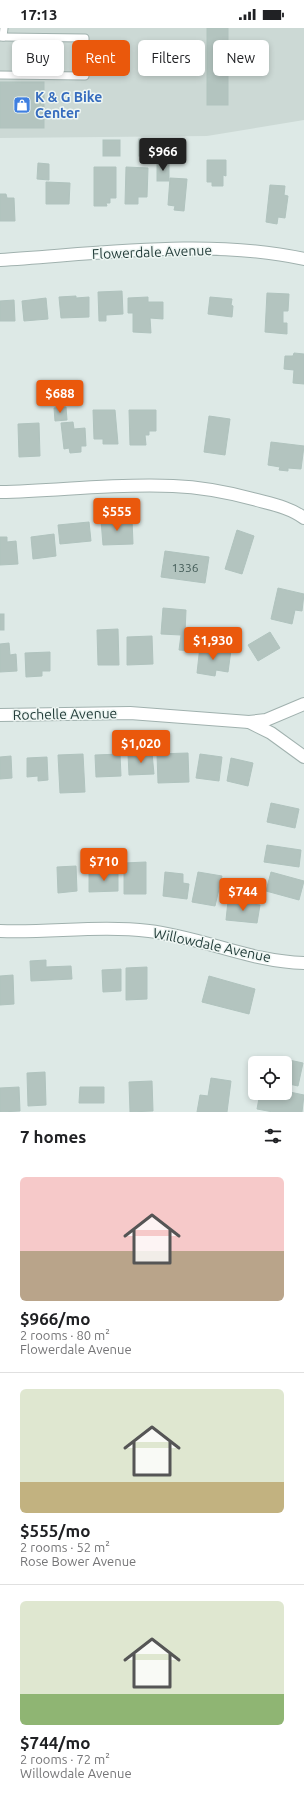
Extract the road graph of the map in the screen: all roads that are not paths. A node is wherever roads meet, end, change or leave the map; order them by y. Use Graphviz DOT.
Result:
graph roads {
  1 [pos="4,28"];
  2 [pos="2,37"];
  3 [pos="0,75"];
  4 [pos="304,259"];
  5 [pos="0,260"];
  6 [pos="0,492"];
  7 [pos="304,506"];
  8 [pos="286,508"];
  9 [pos="304,518"];
  10 [pos="304,704"];
  11 [pos="0,715"];
  12 [pos="249,722"];
  13 [pos="304,757"];
  14 [pos="0,931"];
  15 [pos="304,963"];
  1 -- 2 [label="lane"];
  2 -- 3 [label="lane"];
  4 -- 5 [label="street, Flowerdale Avenue"];
  6 -- 8 [label="street"];
  7 -- 8 [label="street"];
  8 -- 9 [label="street"];
  10 -- 12 [label="street, Rochelle Avenue"];
  11 -- 12 [label="street, Rochelle Avenue"];
  12 -- 13 [label="street, Rochelle Avenue"];
  14 -- 15 [label="street, Willowdale Avenue"];
}
